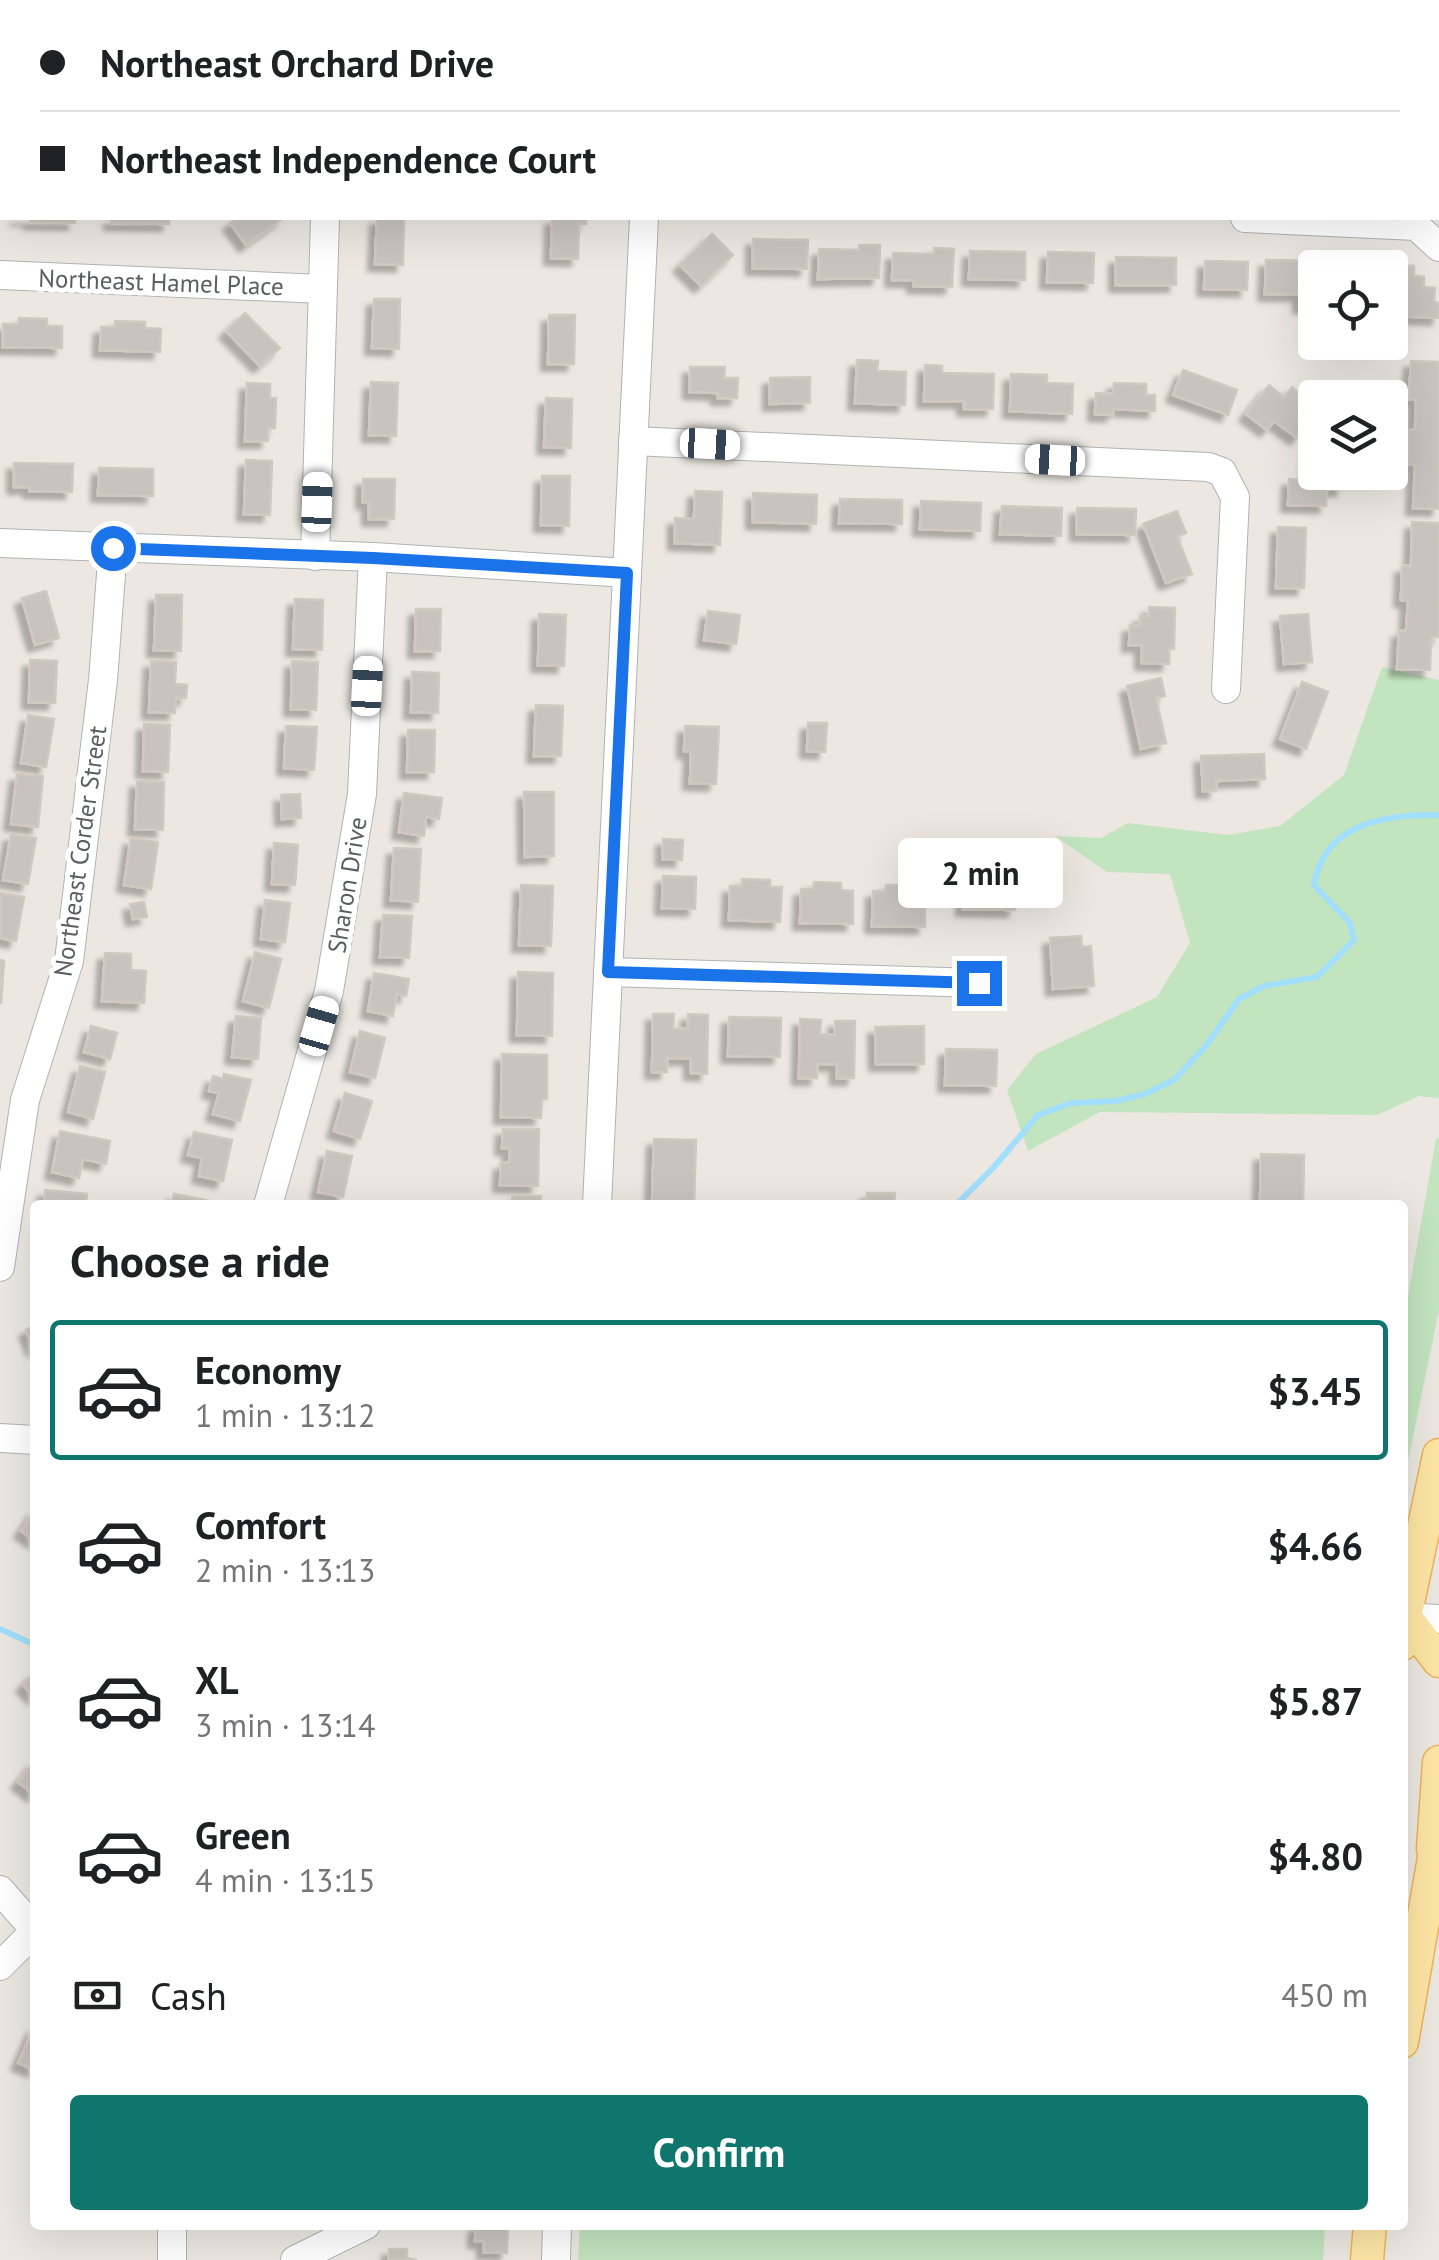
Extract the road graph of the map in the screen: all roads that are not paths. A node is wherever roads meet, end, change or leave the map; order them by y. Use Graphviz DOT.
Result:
graph roads {
  1 [pos="325,220"];
  2 [pos="644,220"];
  3 [pos="1330,220"];
  4 [pos="1416,222"];
  5 [pos="1439,247"];
  6 [pos="0,275"];
  7 [pos="322,290"];
  8 [pos="633,441"];
  9 [pos="0,543"];
  10 [pos="113,548"];
  11 [pos="315,556"];
  12 [pos="373,558"];
  13 [pos="627,573"];
  14 [pos="1226,690"];
  15 [pos="608,972"];
  16 [pos="979,983"];
  17 [pos="269,1200"];
  18 [pos="597,1200"];
  19 [pos="0,1267"];
  20 [pos="0,1438"];
  21 [pos="30,1440"];
  22 [pos="1439,1455"];
  23 [pos="1408,1602"];
  24 [pos="1439,1619"];
  25 [pos="1408,1625"];
  26 [pos="1408,1631"];
  27 [pos="1439,1661"];
  28 [pos="1439,1762"];
  29 [pos="1436,1844"];
  30 [pos="0,1890"];
  31 [pos="30,1925"];
  32 [pos="30,1936"];
  33 [pos="0,1966"];
  34 [pos="1408,2007"];
  35 [pos="172,2230"];
  36 [pos="356,2230"];
  37 [pos="558,2230"];
  38 [pos="1370,2230"];
  39 [pos="172,2260"];
  40 [pos="295,2260"];
  41 [pos="556,2260"];
  42 [pos="1367,2260"];
  1 -- 7 [label="street"];
  2 -- 8 [label="street"];
  3 -- 4 [label="street"];
  4 -- 5 [label="street"];
  6 -- 7 [label="street, Northeast Hamel Place"];
  7 -- 11 [label="street"];
  8 -- 13 [label="street"];
  8 -- 14 [label="street"];
  9 -- 10 [label="street"];
  10 -- 11 [label="street"];
  10 -- 19 [label="street, Northeast Corder Street"];
  11 -- 12 [label="street"];
  12 -- 13 [label="street"];
  12 -- 17 [label="street, Sharon Drive"];
  13 -- 15 [label="street"];
  15 -- 16 [label="street"];
  15 -- 18 [label="street"];
  20 -- 21 [label="street"];
  22 -- 23 [label="main road"];
  24 -- 25 [label="street"];
  26 -- 27 [label="main road"];
  28 -- 29 [label="main road"];
  29 -- 34 [label="main road"];
  30 -- 31 [label="street"];
  32 -- 33 [label="street"];
  35 -- 39 [label="street"];
  36 -- 40 [label="street"];
  37 -- 41 [label="street"];
  38 -- 42 [label="main road"];
}
